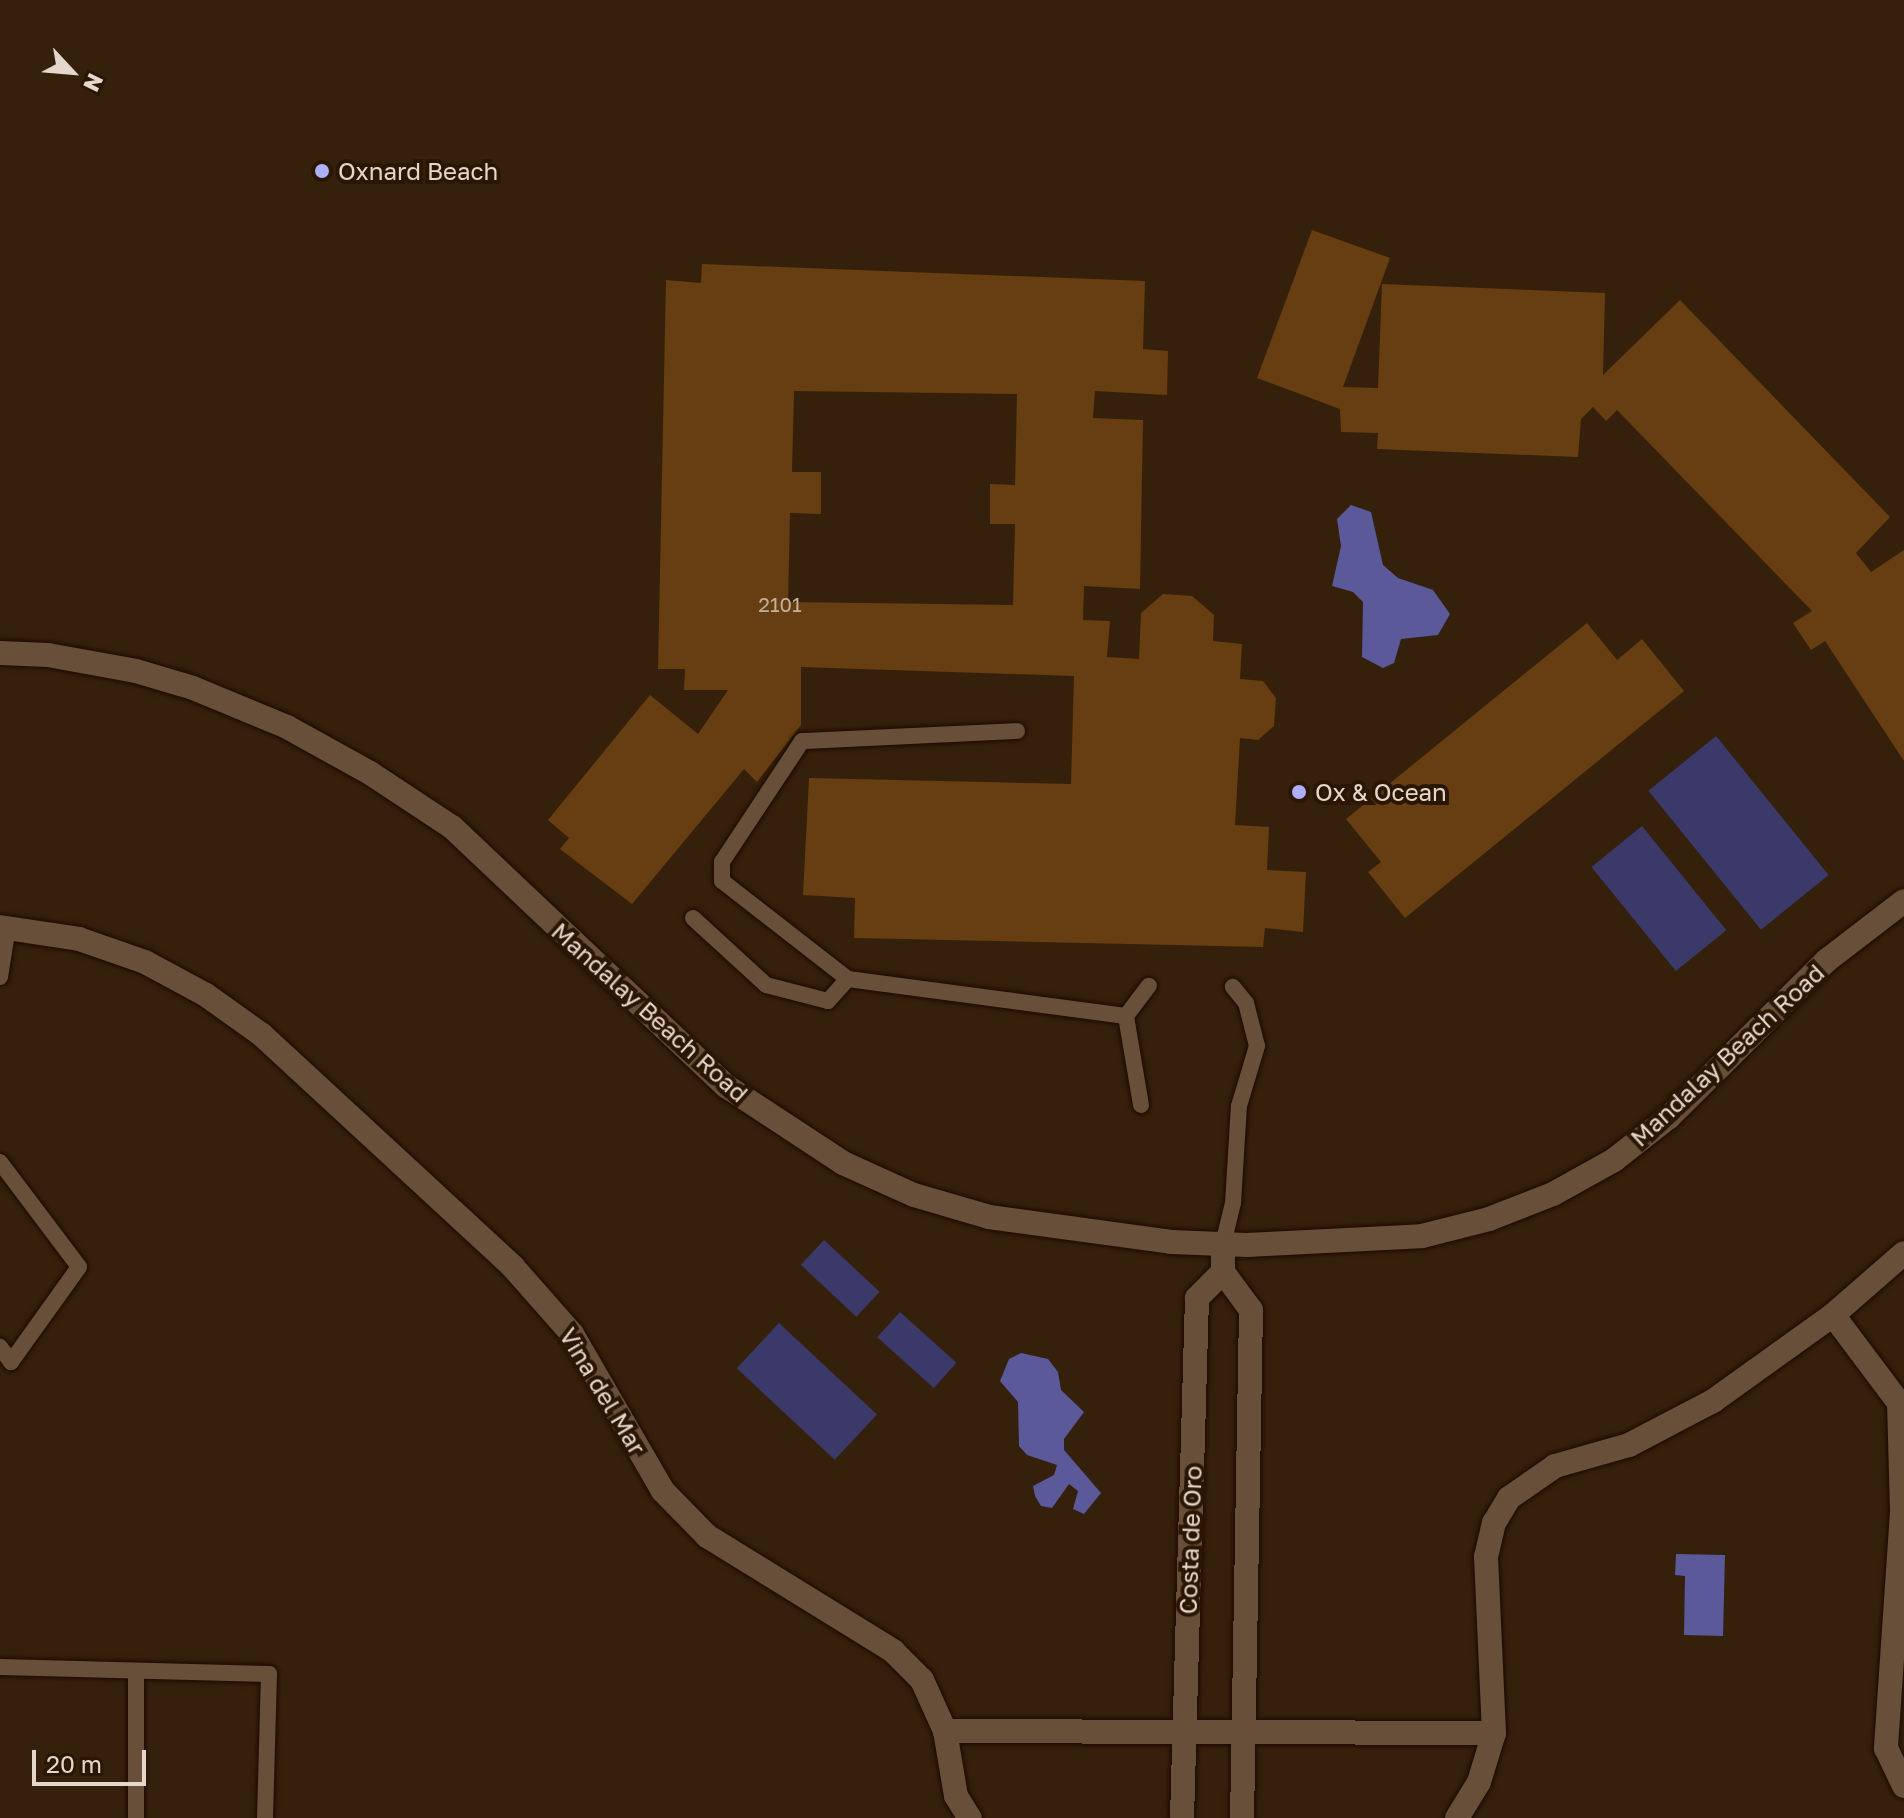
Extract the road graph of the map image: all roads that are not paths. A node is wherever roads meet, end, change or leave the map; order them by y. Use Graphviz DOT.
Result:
graph roads {
  1 [pos="0,653"];
  2 [pos="1017,731"];
  3 [pos="1904,901"];
  4 [pos="693,918"];
  5 [pos="4,927"];
  6 [pos="0,977"];
  7 [pos="848,979"];
  8 [pos="1149,986"];
  9 [pos="1233,987"];
  10 [pos="1126,1016"];
  11 [pos="1141,1105"];
  12 [pos="0,1162"];
  13 [pos="1223,1244"];
  14 [pos="1904,1253"];
  15 [pos="1223,1272"];
  16 [pos="1833,1315"];
  17 [pos="0,1347"];
  18 [pos="1901,1400"];
  19 [pos="1903,1512"];
  20 [pos="0,1667"];
  21 [pos="136,1673"];
  22 [pos="1185,1730"];
  23 [pos="1247,1730"];
  24 [pos="945,1731"];
  25 [pos="1494,1733"];
  26 [pos="1904,1786"];
  27 [pos="136,1818"];
  28 [pos="265,1818"];
  29 [pos="970,1818"];
  30 [pos="1182,1818"];
  31 [pos="1242,1818"];
  32 [pos="1457,1818"];
  1 -- 13 [label="street, Mandalay Beach Road"];
  2 -- 7 [label="lane"];
  3 -- 13 [label="street, Mandalay Beach Road"];
  4 -- 7 [label="lane"];
  5 -- 6 [label="lane"];
  5 -- 24 [label="street, Vina del Mar"];
  7 -- 10 [label="lane"];
  8 -- 10 [label="lane"];
  9 -- 13 [label="lane"];
  10 -- 11 [label="lane"];
  12 -- 17 [label="lane"];
  13 -- 15 [label="street"];
  14 -- 16 [label="street"];
  15 -- 22 [label="street, Costa de Oro"];
  15 -- 23 [label="street"];
  16 -- 18 [label="street"];
  16 -- 25 [label="street"];
  18 -- 19 [label="street"];
  19 -- 26 [label="street"];
  20 -- 21 [label="lane"];
  21 -- 27 [label="lane"];
  21 -- 28 [label="lane"];
  22 -- 23 [label="street"];
  22 -- 24 [label="street"];
  22 -- 30 [label="street, Costa de Oro"];
  23 -- 25 [label="street"];
  23 -- 31 [label="street"];
  24 -- 29 [label="street, Vina del Mar"];
  25 -- 32 [label="street"];
}
